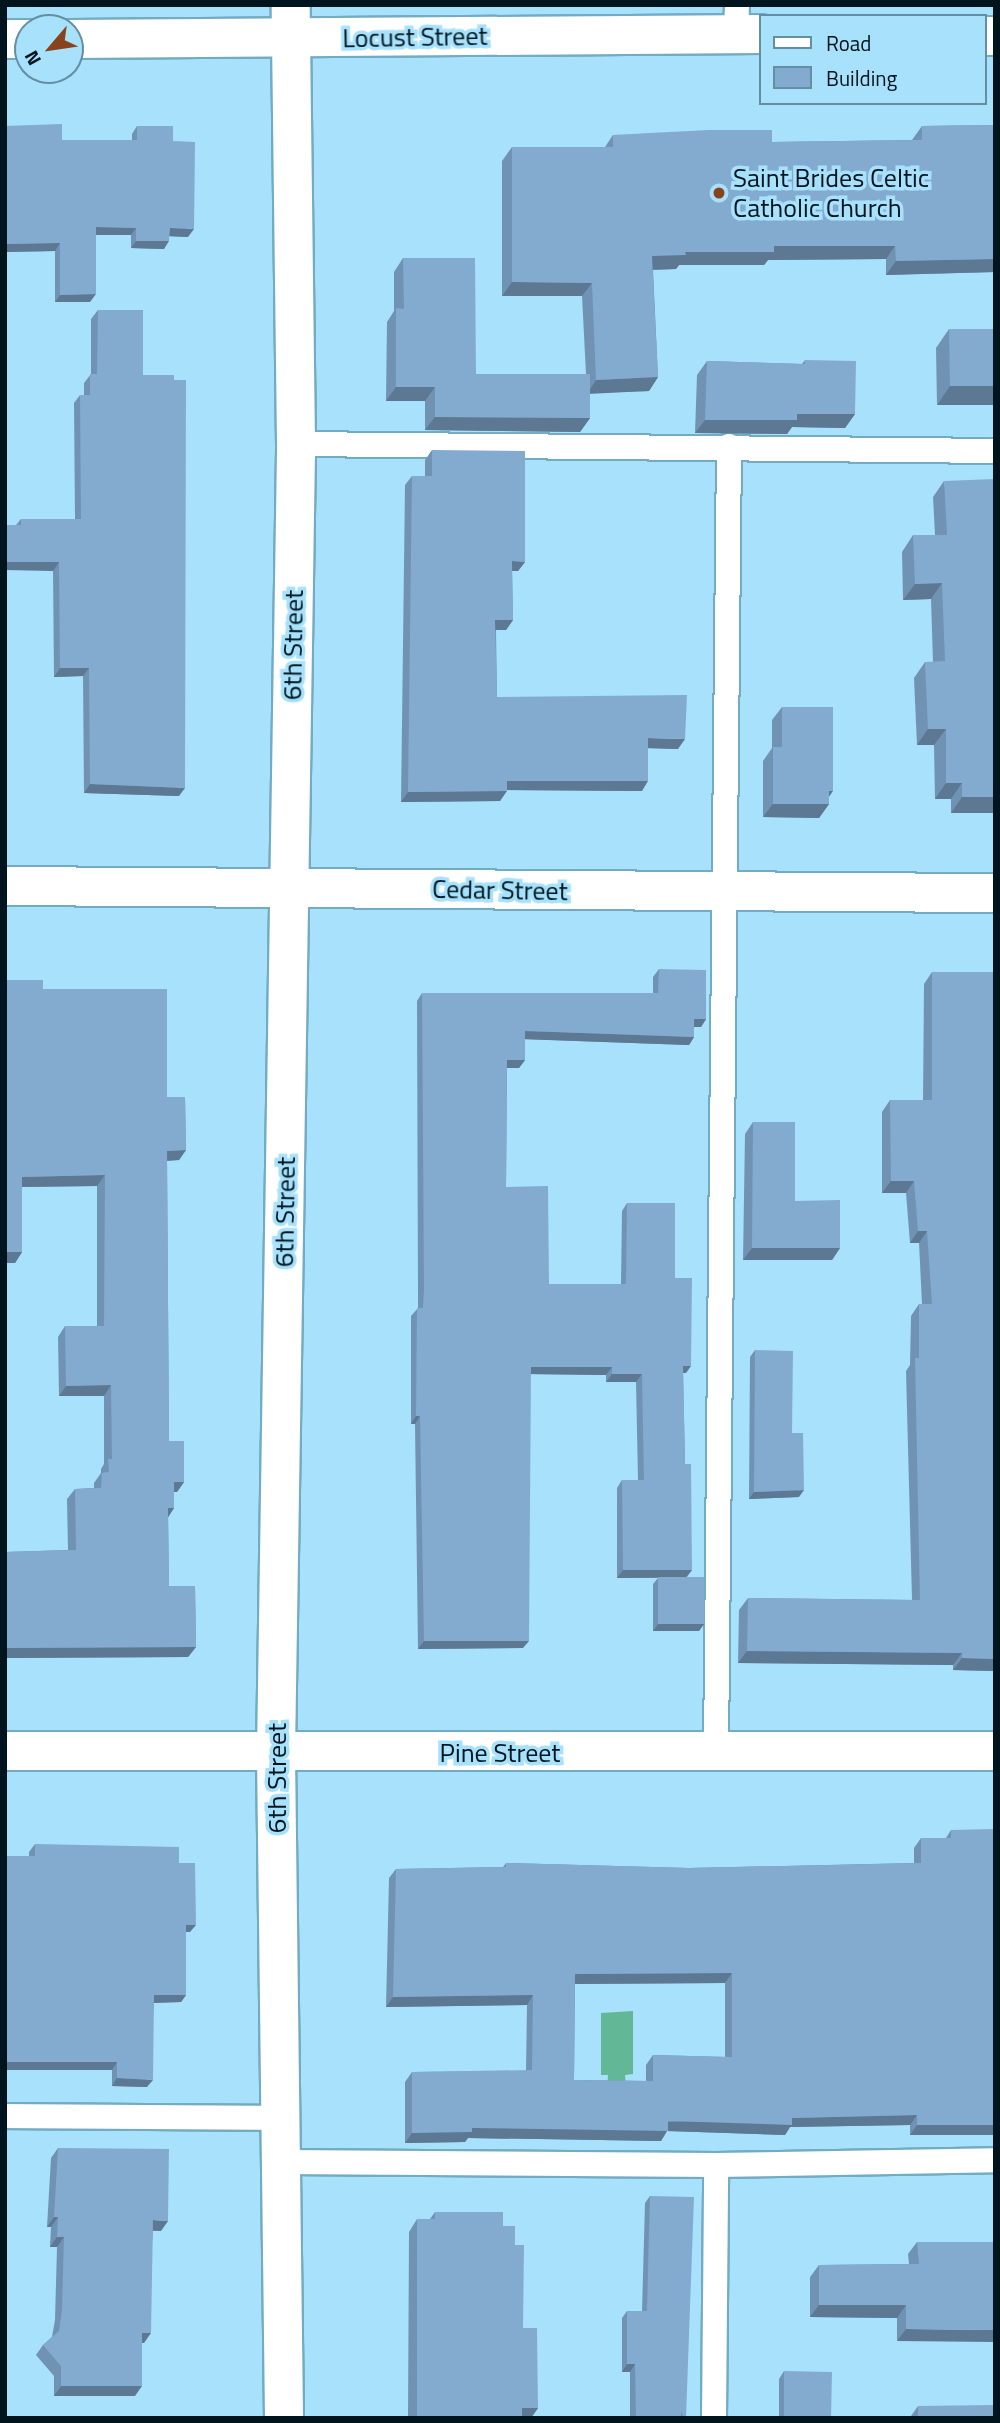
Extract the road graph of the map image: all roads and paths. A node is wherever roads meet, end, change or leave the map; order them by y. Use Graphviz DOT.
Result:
graph roads {
  1 [pos="291,22"];
  2 [pos="745,24"];
  3 [pos="84,38"];
  4 [pos="296,444"];
  5 [pos="729,446"];
  6 [pos="995,451"];
  7 [pos="5,886"];
  8 [pos="291,888"];
  9 [pos="721,892"];
  10 [pos="995,892"];
  11 [pos="5,1751"];
  12 [pos="995,1751"];
  13 [pos="716,1752"];
  14 [pos="276,1753"];
  15 [pos="5,2116"];
  16 [pos="281,2118"];
  17 [pos="995,2160"];
  18 [pos="281,2162"];
  19 [pos="716,2165"];
  20 [pos="284,2418"];
  21 [pos="714,2418"];
  1 -- 2 [label="street, Locust Street"];
  1 -- 3 [label="street, Locust Street"];
  1 -- 4 [label="street, 6th Street"];
  4 -- 5 [label="lane"];
  4 -- 8 [label="street, 6th Street"];
  5 -- 6 [label="lane"];
  5 -- 9 [label="lane"];
  7 -- 8 [label="street, Cedar Street"];
  8 -- 9 [label="street, Cedar Street"];
  8 -- 14 [label="street, 6th Street"];
  9 -- 10 [label="street, Cedar Street"];
  9 -- 13 [label="lane"];
  11 -- 14 [label="street, Pine Street"];
  12 -- 13 [label="street, Pine Street"];
  13 -- 14 [label="street, Pine Street"];
  14 -- 16 [label="street, 6th Street"];
  15 -- 16 [label="lane"];
  16 -- 18 [label="street, 6th Street"];
  17 -- 19 [label="lane"];
  18 -- 19 [label="lane"];
  18 -- 20 [label="street, 6th Street"];
  19 -- 21 [label="lane"];
}
